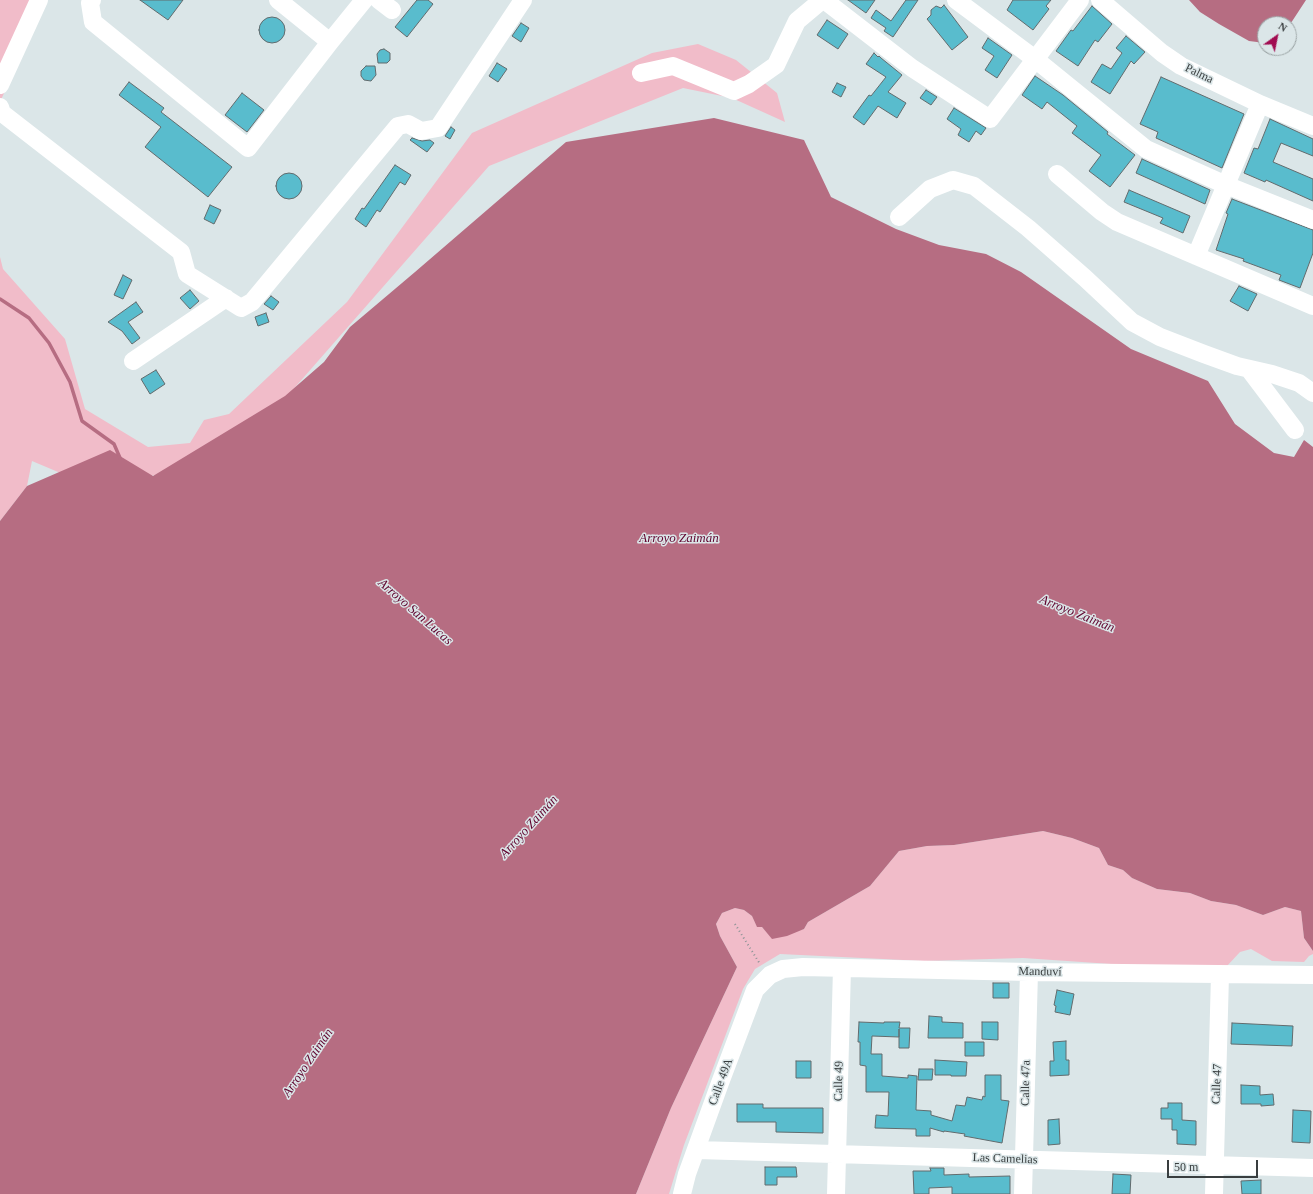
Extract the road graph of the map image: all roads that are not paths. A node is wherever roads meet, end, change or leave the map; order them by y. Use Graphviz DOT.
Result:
graph roads {
  1 [pos="39,0"];
  2 [pos="92,0"];
  3 [pos="278,0"];
  4 [pos="364,0"];
  5 [pos="523,0"];
  6 [pos="823,0"];
  7 [pos="956,0"];
  8 [pos="1080,0"];
  9 [pos="1100,0"];
  10 [pos="330,42"];
  11 [pos="1035,59"];
  12 [pos="641,72"];
  13 [pos="0,85"];
  14 [pos="1260,104"];
  15 [pos="0,108"];
  16 [pos="1313,126"];
  17 [pos="1057,174"];
  18 [pos="1226,185"];
  19 [pos="899,217"];
  20 [pos="1313,220"];
  21 [pos="1196,256"];
  22 [pos="226,298"];
  23 [pos="1313,306"];
  24 [pos="134,361"];
  25 [pos="1249,369"];
  26 [pos="1313,393"];
  27 [pos="1295,430"];
  28 [pos="842,968"];
  29 [pos="766,972"];
  30 [pos="1029,972"];
  31 [pos="1220,975"];
  32 [pos="1313,975"];
  33 [pos="697,1150"];
  34 [pos="837,1154"];
  35 [pos="1024,1160"];
  36 [pos="1215,1165"];
  37 [pos="1313,1168"];
  38 [pos="682,1194"];
  39 [pos="836,1194"];
  40 [pos="1023,1194"];
  41 [pos="1214,1194"];
  1 -- 13 [label="street"];
  2 -- 10 [label="street"];
  3 -- 10 [label="street"];
  4 -- 10 [label="street"];
  5 -- 22 [label="street"];
  6 -- 11 [label="street"];
  6 -- 12 [label="street"];
  7 -- 11 [label="street"];
  8 -- 11 [label="street"];
  9 -- 14 [label="street, Palma"];
  11 -- 18 [label="street"];
  14 -- 16 [label="street, Palma"];
  14 -- 18 [label="street"];
  15 -- 22 [label="street"];
  17 -- 21 [label="street"];
  18 -- 20 [label="street"];
  18 -- 21 [label="street"];
  19 -- 25 [label="street"];
  21 -- 23 [label="street"];
  22 -- 24 [label="street"];
  25 -- 26 [label="street"];
  25 -- 27 [label="street"];
  28 -- 29 [label="street, Manduví"];
  28 -- 30 [label="street, Manduví"];
  28 -- 34 [label="street, Calle 49"];
  29 -- 33 [label="street, Calle 49A"];
  30 -- 31 [label="street, Manduví"];
  30 -- 35 [label="street, Calle 47a"];
  31 -- 32 [label="street, Manduví"];
  31 -- 36 [label="street, Calle 47"];
  33 -- 34 [label="street, Las Camelias"];
  33 -- 38 [label="street, Calle 49A"];
  34 -- 35 [label="street, Las Camelias"];
  34 -- 39 [label="street, Calle 49"];
  35 -- 36 [label="street, Las Camelias"];
  35 -- 40 [label="street, Calle 47a"];
  36 -- 37 [label="street, Las Camelias"];
  36 -- 41 [label="street, Calle 47"];
}
